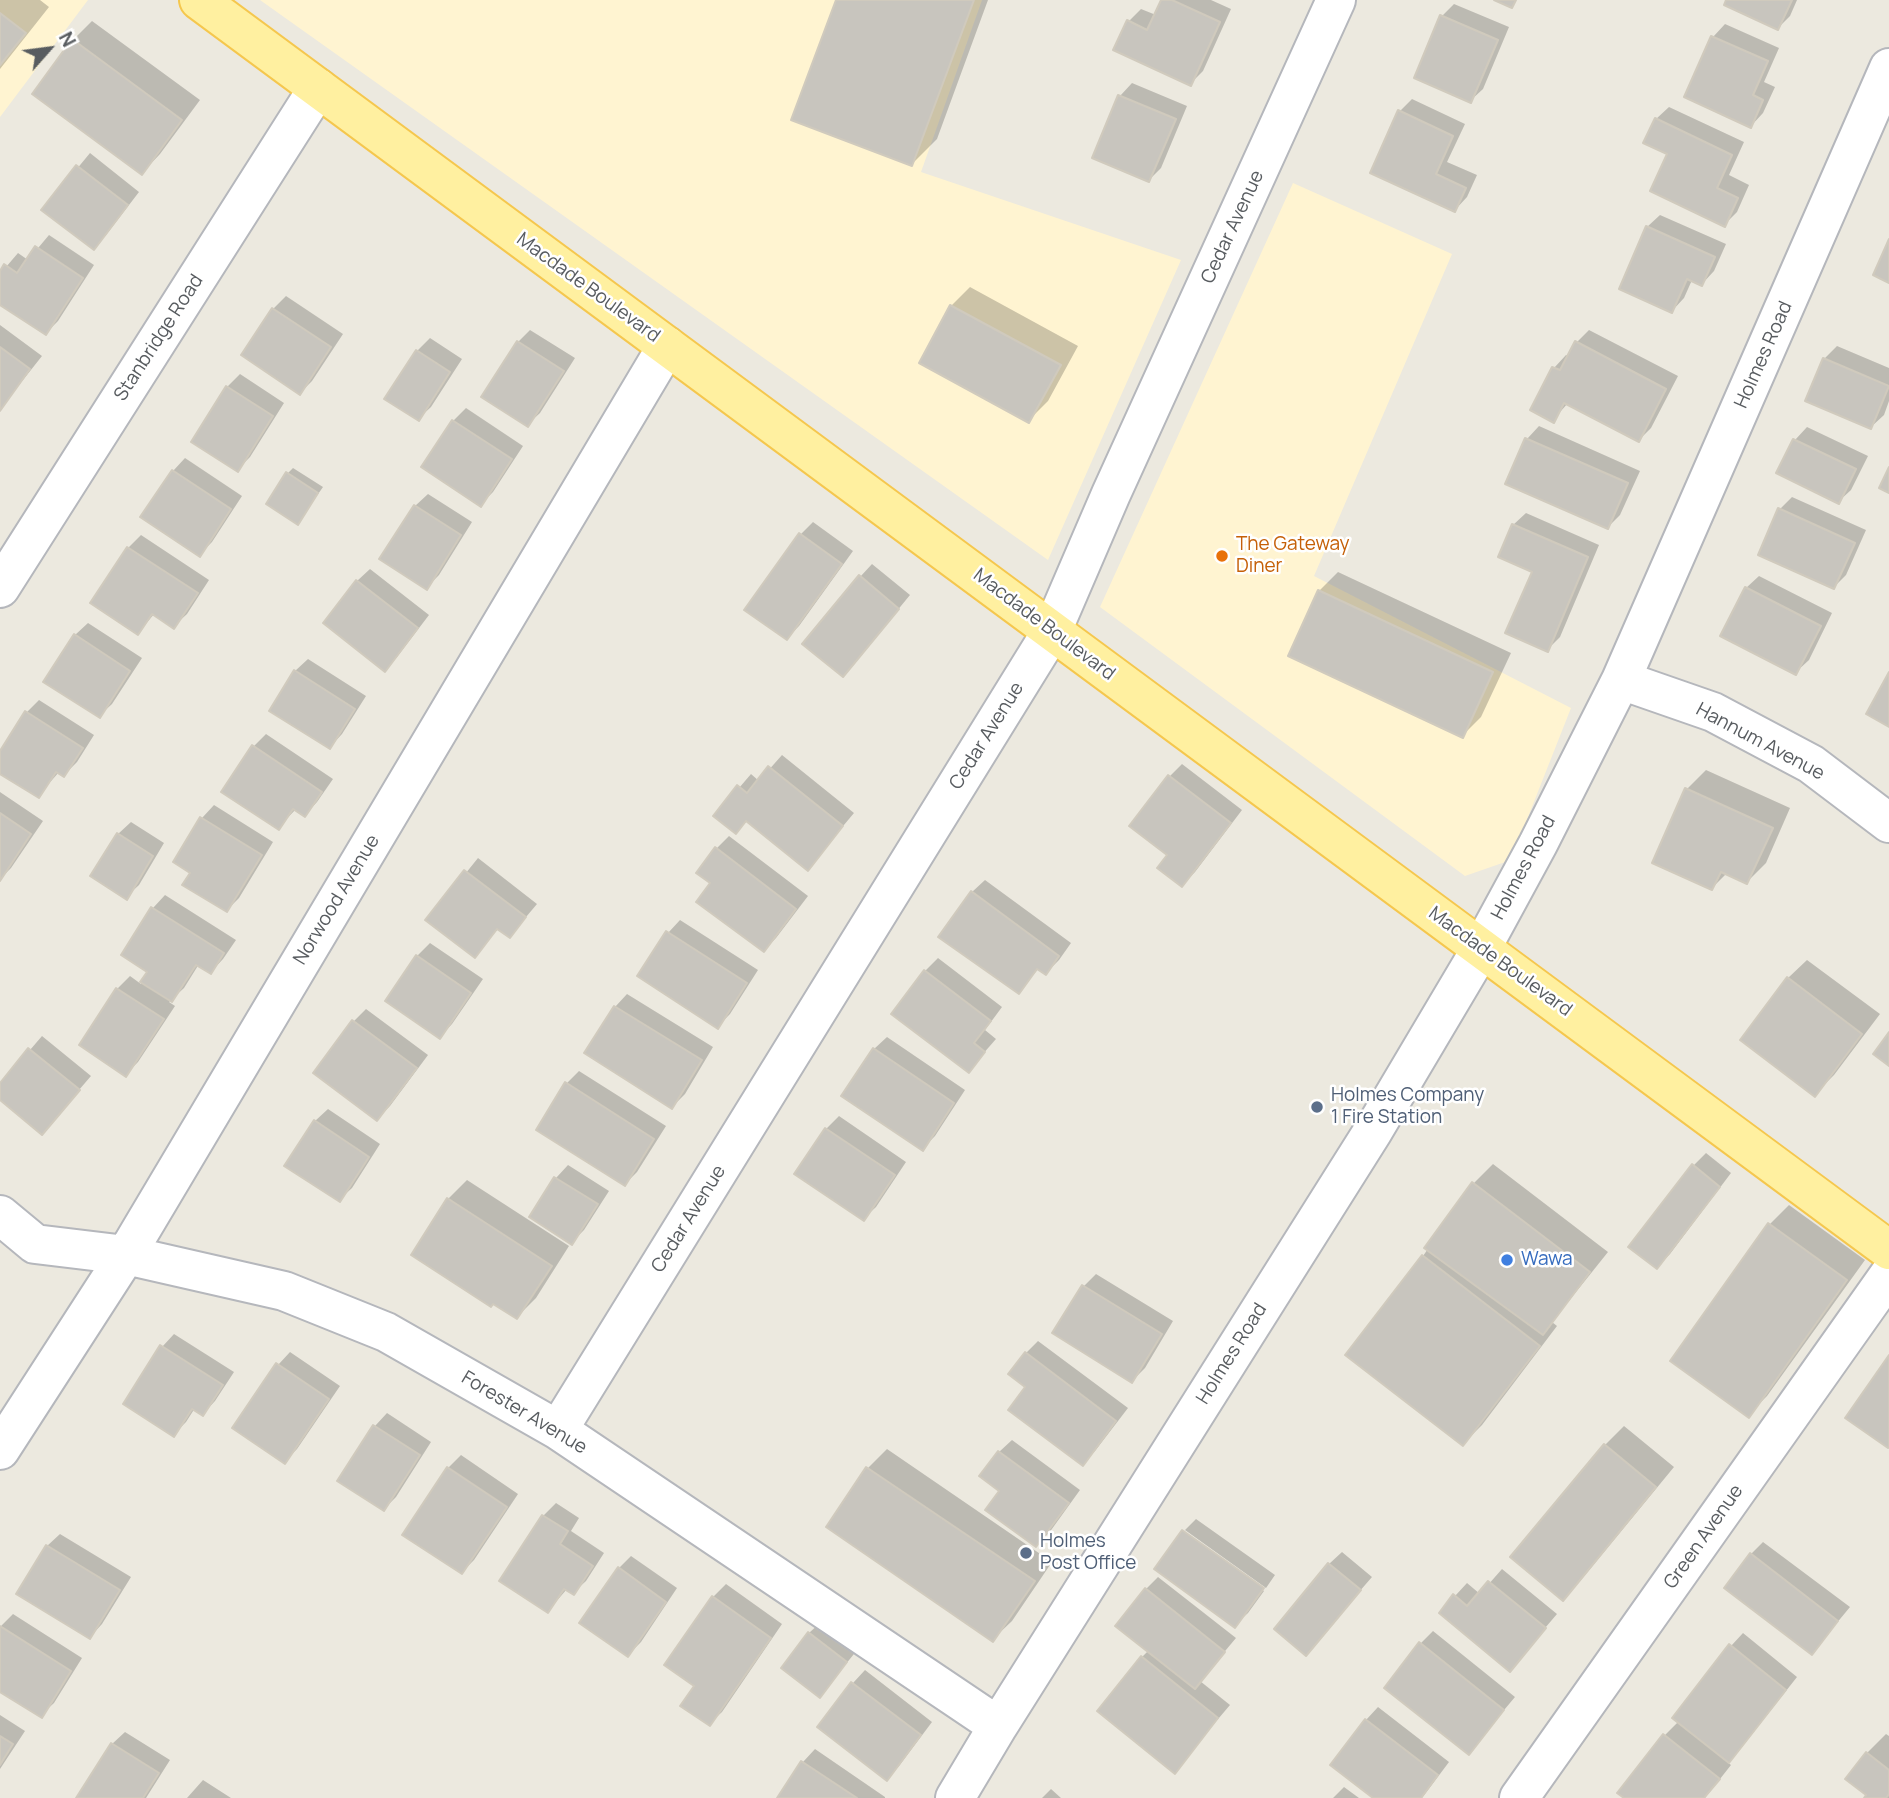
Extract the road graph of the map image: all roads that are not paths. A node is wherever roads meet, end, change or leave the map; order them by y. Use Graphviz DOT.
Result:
graph roads {
  1 [pos="199,0"];
  2 [pos="1336,0"];
  3 [pos="1889,68"];
  4 [pos="318,88"];
  5 [pos="667,346"];
  6 [pos="0,588"];
  7 [pos="1052,631"];
  8 [pos="1622,680"];
  9 [pos="1889,823"];
  10 [pos="1481,949"];
  11 [pos="0,1215"];
  12 [pos="1889,1250"];
  13 [pos="126,1255"];
  14 [pos="1889,1275"];
  15 [pos="558,1430"];
  16 [pos="0,1450"];
  17 [pos="998,1726"];
  18 [pos="956,1798"];
  19 [pos="1519,1798"];
  1 -- 4 [label="main road, Macdade Boulevard"];
  2 -- 7 [label="street, Cedar Avenue"];
  3 -- 8 [label="street, Holmes Road"];
  4 -- 5 [label="main road, Macdade Boulevard"];
  4 -- 6 [label="street, Stanbridge Road"];
  5 -- 7 [label="main road, Macdade Boulevard"];
  5 -- 13 [label="street, Norwood Avenue"];
  7 -- 10 [label="main road, Macdade Boulevard"];
  7 -- 15 [label="street, Cedar Avenue"];
  8 -- 9 [label="street, Hannum Avenue"];
  8 -- 10 [label="street, Holmes Road"];
  10 -- 12 [label="main road, Macdade Boulevard"];
  10 -- 17 [label="street, Holmes Road"];
  11 -- 13 [label="street, Forester Avenue"];
  13 -- 15 [label="street, Forester Avenue"];
  13 -- 16 [label="street, Norwood Avenue"];
  14 -- 19 [label="street, Green Avenue"];
  15 -- 17 [label="street, Forester Avenue"];
  17 -- 18 [label="street, Holmes Road"];
}
